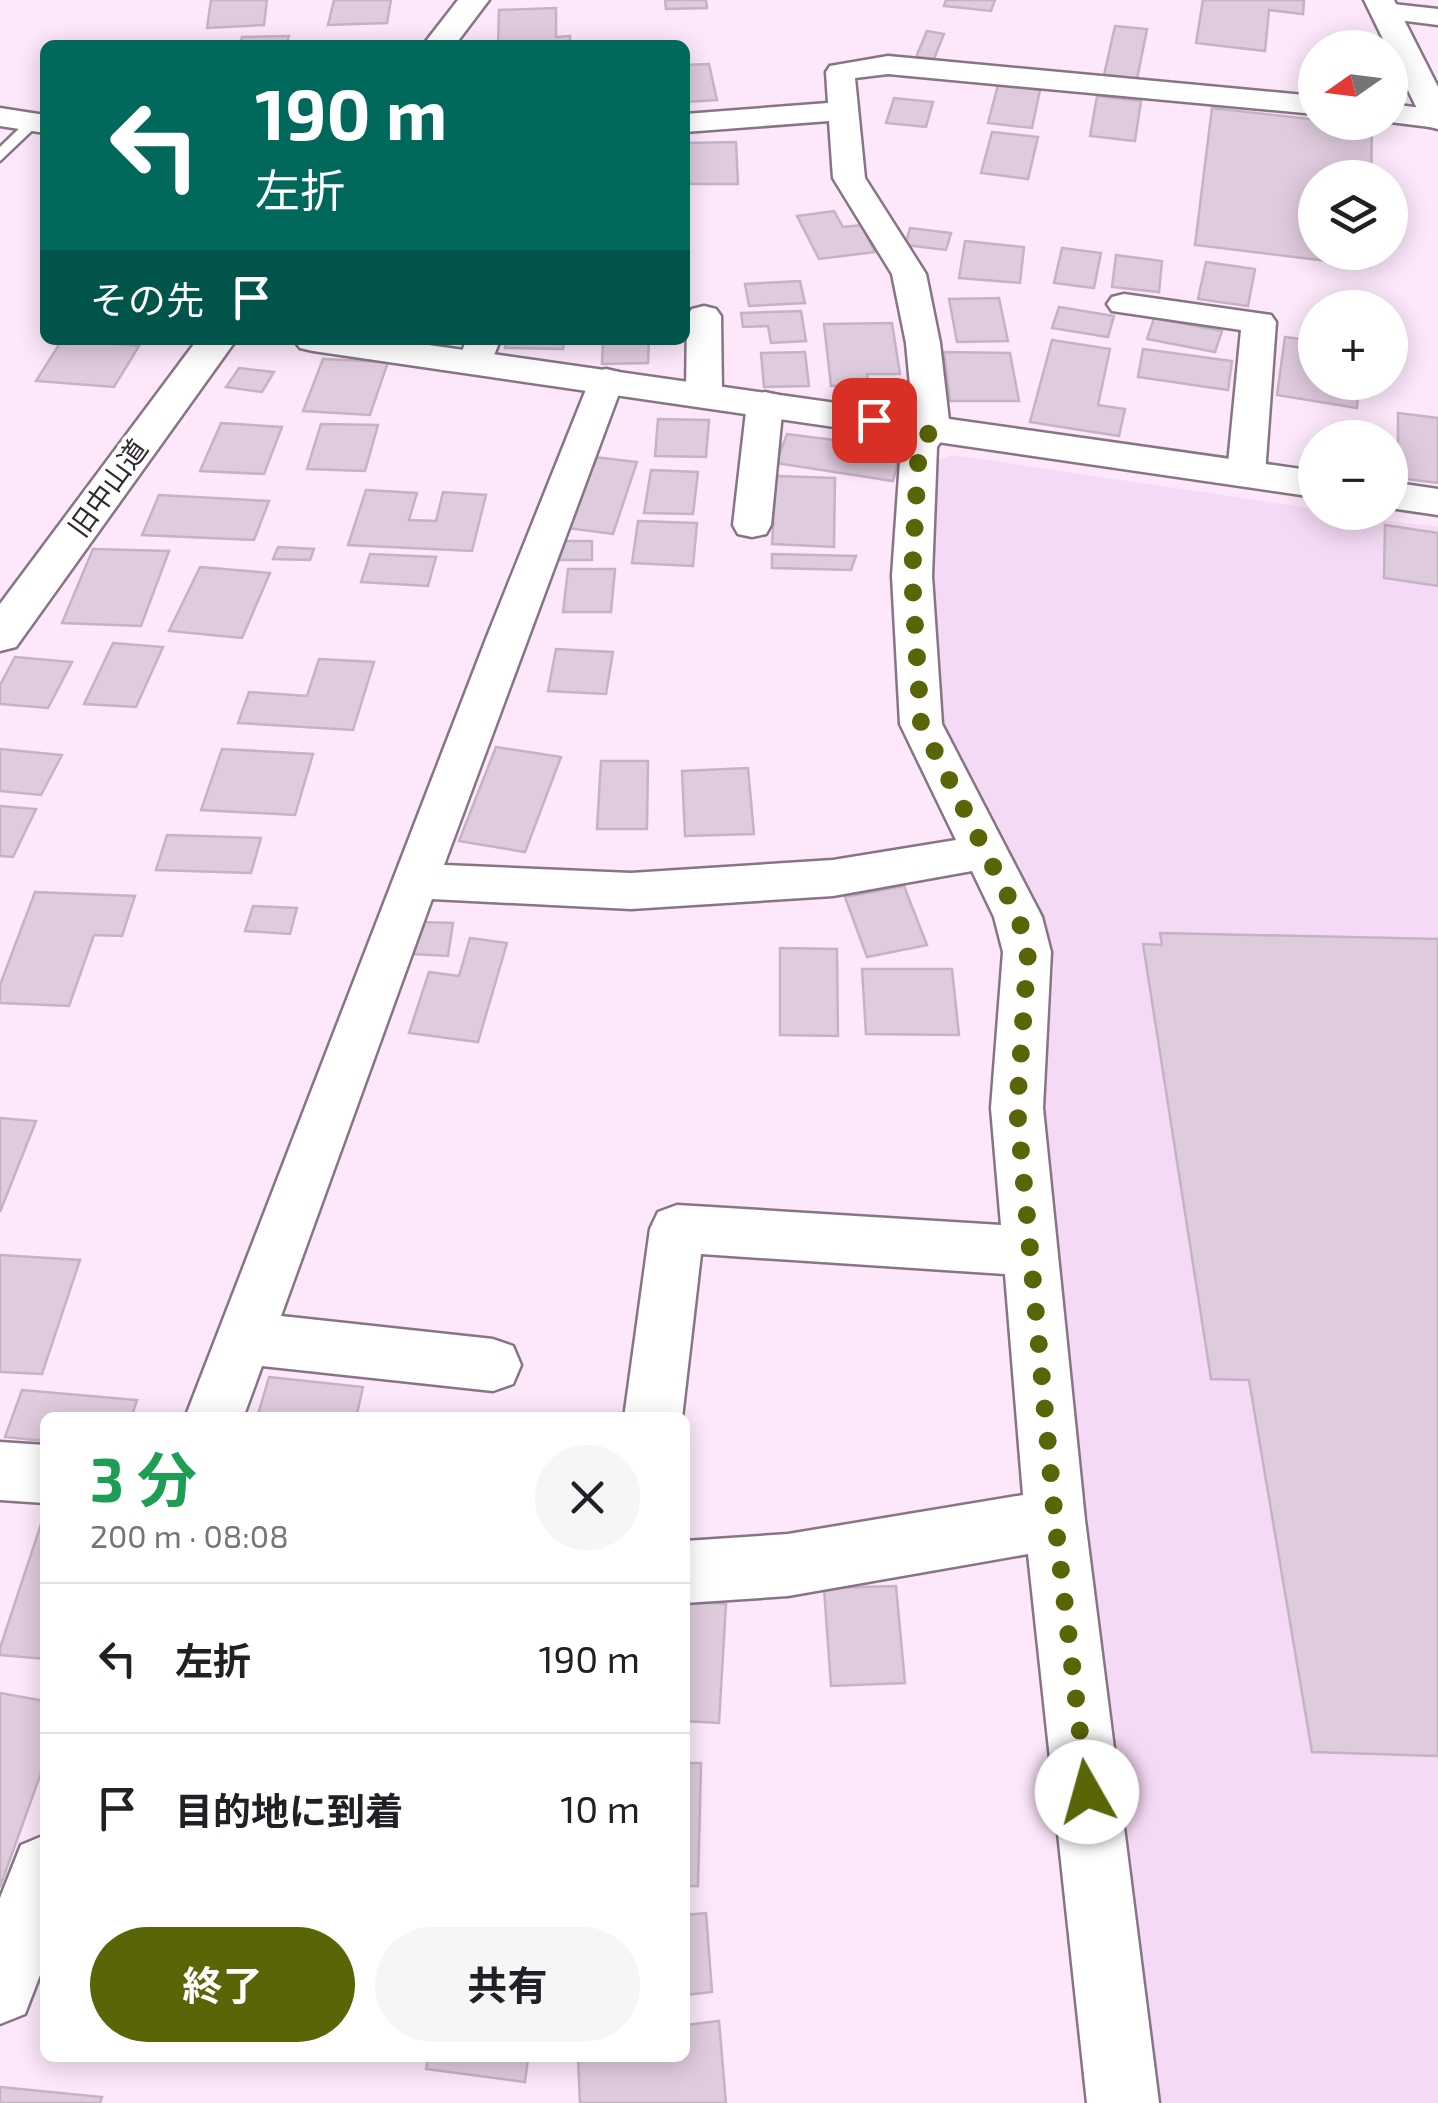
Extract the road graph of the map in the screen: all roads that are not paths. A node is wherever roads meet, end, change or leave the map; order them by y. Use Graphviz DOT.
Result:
graph roads {
  1 [pos="474,0"];
  2 [pos="1381,5"];
  3 [pos="1438,17"];
  4 [pos="444,40"];
  5 [pos="1298,103"];
  6 [pos="842,112"];
  7 [pos="1408,115"];
  8 [pos="0,117"];
  9 [pos="1438,119"];
  10 [pos="40,123"];
  11 [pos="690,123"];
  12 [pos="0,156"];
  13 [pos="1124,304"];
  14 [pos="704,316"];
  15 [pos="212,345"];
  16 [pos="389,345"];
  17 [pos="480,351"];
  18 [pos="606,380"];
  19 [pos="704,394"];
  20 [pos="765,403"];
  21 [pos="932,429"];
  22 [pos="1246,474"];
  23 [pos="1298,482"];
  24 [pos="1408,498"];
  25 [pos="1438,502"];
  26 [pos="752,525"];
  27 [pos="0,636"];
  28 [pos="986,852"];
  29 [pos="418,881"];
  30 [pos="1031,1252"];
  31 [pos="245,1338"];
  32 [pos="493,1365"];
  33 [pos="216,1412"];
  34 [pos="654,1412"];
  35 [pos="0,1470"];
  36 [pos="40,1474"];
  37 [pos="1055,1520"];
  38 [pos="690,1572"];
  39 [pos="40,1882"];
  40 [pos="0,1988"];
  41 [pos="1123,2103"];
  1 -- 4 [label="main road"];
  2 -- 3 [label="street"];
  2 -- 9 [label="main road"];
  5 -- 6 [label="street"];
  6 -- 11 [label="street"];
  6 -- 21 [label="street"];
  7 -- 9 [label="street"];
  8 -- 10 [label="street"];
  10 -- 12 [label="lane"];
  13 -- 22 [label="street"];
  14 -- 19 [label="street"];
  15 -- 27 [label="main road, 旧中山道"];
  16 -- 17 [label="main road"];
  17 -- 18 [label="main road"];
  18 -- 19 [label="main road"];
  18 -- 29 [label="street"];
  19 -- 20 [label="main road"];
  20 -- 21 [label="main road"];
  20 -- 26 [label="street"];
  21 -- 22 [label="main road"];
  21 -- 28 [label="street"];
  22 -- 23 [label="main road"];
  24 -- 25 [label="main road"];
  28 -- 29 [label="street"];
  28 -- 30 [label="street"];
  29 -- 31 [label="street"];
  30 -- 34 [label="street"];
  30 -- 37 [label="street"];
  31 -- 32 [label="street"];
  31 -- 33 [label="street"];
  35 -- 36 [label="street"];
  37 -- 38 [label="street"];
  37 -- 41 [label="street"];
  39 -- 40 [label="street"];
}
